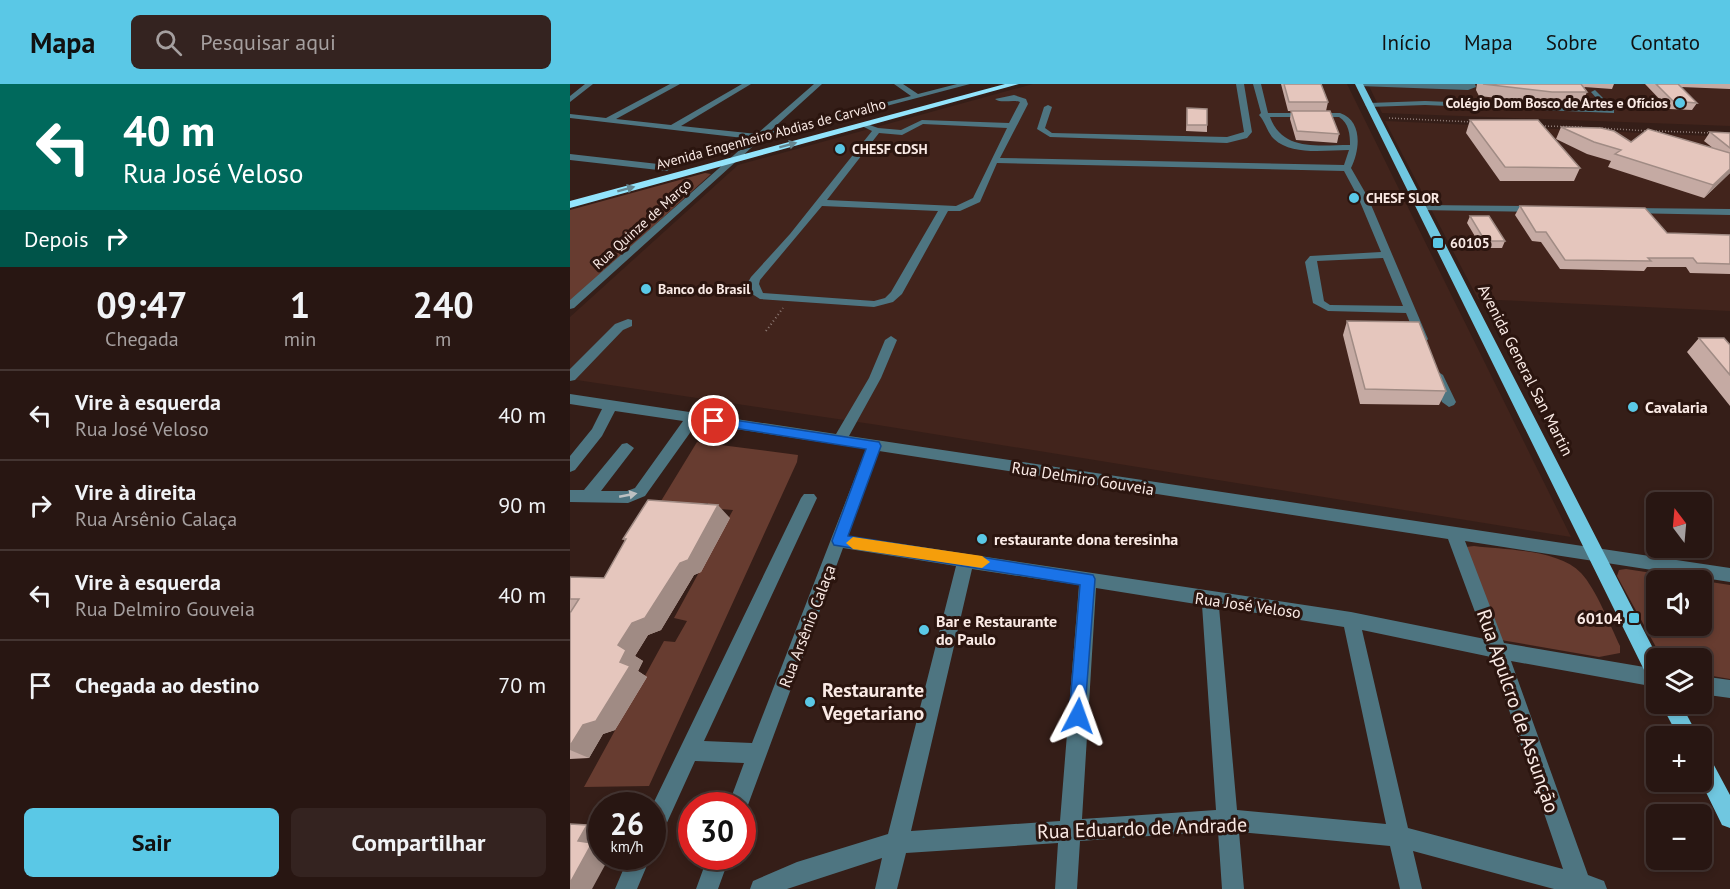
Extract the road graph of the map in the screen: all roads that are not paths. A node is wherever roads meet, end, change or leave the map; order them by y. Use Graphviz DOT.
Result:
graph roads {
  1 [pos="589,84"];
  2 [pos="676,84"];
  3 [pos="747,84"];
  4 [pos="818,84"];
  5 [pos="898,84"];
  6 [pos="966,84"];
  7 [pos="981,84"];
  8 [pos="1015,84"];
  9 [pos="1240,84"];
  10 [pos="1257,84"];
  11 [pos="1359,84"];
  12 [pos="1471,84"];
  13 [pos="1414,85"];
  14 [pos="1595,92"];
  15 [pos="918,97"];
  16 [pos="999,99"];
  17 [pos="570,100"];
  18 [pos="1369,105"];
  19 [pos="1048,107"];
  20 [pos="1263,114"];
  21 [pos="570,116"];
  22 [pos="935,117"];
  23 [pos="608,120"];
  24 [pos="922,122"];
  25 [pos="864,125"];
  26 [pos="1012,126"];
  27 [pos="671,128"];
  28 [pos="877,130"];
  29 [pos="760,137"];
  30 [pos="750,145"];
  31 [pos="1353,148"];
  32 [pos="723,153"];
  33 [pos="570,157"];
  34 [pos="994,160"];
  35 [pos="732,161"];
  36 [pos="667,168"];
  37 [pos="1347,168"];
  38 [pos="570,194"];
  39 [pos="1363,197"];
  40 [pos="1419,202"];
  41 [pos="819,204"];
  42 [pos="570,205"];
  43 [pos="1548,209"];
  44 [pos="1618,210"];
  45 [pos="943,211"];
  46 [pos="1730,212"];
  47 [pos="1386,255"];
  48 [pos="570,306"];
  49 [pos="1409,310"];
  50 [pos="628,323"];
  51 [pos="891,340"];
  52 [pos="570,377"];
  53 [pos="570,399"];
  54 [pos="1449,402"];
  55 [pos="611,405"];
  56 [pos="693,418"];
  57 [pos="839,441"];
  58 [pos="874,446"];
  59 [pos="627,448"];
  60 [pos="570,466"];
  61 [pos="570,496"];
  62 [pos="587,497"];
  63 [pos="809,498"];
  64 [pos="1454,534"];
  65 [pos="839,541"];
  66 [pos="1596,556"];
  67 [pos="966,559"];
  68 [pos="1730,575"];
  69 [pos="1088,579"];
  70 [pos="1210,600"];
  71 [pos="1351,620"];
  72 [pos="1498,651"];
  73 [pos="1646,656"];
  74 [pos="1646,674"];
  75 [pos="1712,687"];
  76 [pos="1730,689"];
  77 [pos="690,750"];
  78 [pos="758,753"];
  79 [pos="1712,782"];
  80 [pos="743,792"];
  81 [pos="666,801"];
  82 [pos="1730,817"];
  83 [pos="1228,820"];
  84 [pos="1070,829"];
  85 [pos="1399,836"];
  86 [pos="896,843"];
  87 [pos="634,870"];
  88 [pos="639,870"];
  89 [pos="713,870"];
  90 [pos="1585,887"];
  91 [pos="626,889"];
  92 [pos="638,889"];
  93 [pos="706,889"];
  94 [pos="761,889"];
  95 [pos="886,889"];
  96 [pos="1066,889"];
  97 [pos="1233,889"];
  98 [pos="1411,889"];
  1 -- 17 [label="street"];
  2 -- 23 [label="street"];
  3 -- 27 [label="street"];
  4 -- 29 [label="street, Rua Quinze de Março"];
  5 -- 15 [label="street"];
  6 -- 15 [label="street"];
  7 -- 30 [label="highway, Avenida Engenheiro Abdias de Carvalho"];
  8 -- 25 [label="highway, Avenida Engenheiro Abdias de Carvalho"];
  9 -- 19 [label="street"];
  10 -- 20 [label="street"];
  11 -- 13 [label="street"];
  11 -- 18 [label="main road, Avenida General San Martin"];
  12 -- 13 [label="street"];
  14 -- 18 [label="street"];
  15 -- 29 [label="street"];
  16 -- 26 [label="street"];
  18 -- 40 [label="main road, Avenida General San Martin"];
  20 -- 31 [label="street"];
  20 -- 31 [label="street"];
  21 -- 23 [label="street"];
  22 -- 24 [label="street"];
  23 -- 27 [label="street"];
  24 -- 26 [label="street"];
  24 -- 28 [label="street"];
  25 -- 28 [label="street"];
  35 -- 25 [label="highway, Avenida Engenheiro Abdias de Carvalho, one-way"];
  26 -- 34 [label="street"];
  27 -- 29 [label="street"];
  28 -- 41 [label="street"];
  29 -- 30 [label="street, Rua Quinze de Março"];
  30 -- 32 [label="highway, Avenida Engenheiro Abdias de Carvalho"];
  30 -- 35 [label="street, Rua Quinze de Março"];
  31 -- 37 [label="street"];
  32 -- 35 [label="street"];
  32 -- 36 [label="highway, Avenida Engenheiro Abdias de Carvalho"];
  33 -- 36 [label="street"];
  34 -- 37 [label="street"];
  34 -- 45 [label="street"];
  42 -- 35 [label="highway, Avenida Engenheiro Abdias de Carvalho, one-way"];
  35 -- 48 [label="street, Rua Quinze de Março"];
  36 -- 38 [label="highway, Avenida Engenheiro Abdias de Carvalho"];
  37 -- 39 [label="street"];
  39 -- 40 [label="street"];
  39 -- 47 [label="street"];
  40 -- 43 [label="street"];
  40 -- 66 [label="main road, Avenida General San Martin"];
  41 -- 45 [label="street"];
  41 -- 45 [label="street"];
  44 -- 46 [label="street"];
  47 -- 49 [label="street"];
  47 -- 49 [label="street"];
  49 -- 54 [label="street"];
  50 -- 52 [label="street"];
  51 -- 57 [label="street"];
  53 -- 55 [label="street, Rua Delmiro Gouveia"];
  55 -- 56 [label="street, Rua Delmiro Gouveia"];
  55 -- 60 [label="street"];
  56 -- 57 [label="street, Rua Delmiro Gouveia"];
  62 -- 56 [label="street, one-way"];
  57 -- 58 [label="street, Rua Delmiro Gouveia"];
  58 -- 64 [label="street, Rua Delmiro Gouveia"];
  58 -- 65 [label="street, Rua Arsênio Calaça"];
  59 -- 62 [label="street"];
  61 -- 62 [label="street"];
  63 -- 77 [label="street"];
  64 -- 66 [label="street, Rua Delmiro Gouveia"];
  64 -- 72 [label="street, Rua Apulcro de Assunção"];
  65 -- 67 [label="street, Rua José Veloso"];
  65 -- 78 [label="street, Rua Arsênio Calaça"];
  66 -- 68 [label="street, Rua Delmiro Gouveia"];
  66 -- 73 [label="main road, Avenida General San Martin"];
  67 -- 69 [label="street, Rua José Veloso"];
  67 -- 86 [label="street"];
  69 -- 70 [label="street, Rua José Veloso"];
  69 -- 84 [label="street"];
  70 -- 71 [label="street, Rua José Veloso"];
  70 -- 83 [label="street"];
  71 -- 72 [label="street, Rua José Veloso"];
  71 -- 85 [label="street"];
  72 -- 74 [label="street, Rua José Veloso"];
  72 -- 90 [label="street, Rua Apulcro de Assunção"];
  75 -- 76 [label="street"];
  77 -- 78 [label="street"];
  77 -- 81 [label="street"];
  78 -- 80 [label="street, Rua Arsênio Calaça"];
  79 -- 82 [label="main road"];
  83 -- 84 [label="street, Rua Eduardo de Andrade"];
  83 -- 85 [label="street, Rua Eduardo de Andrade"];
  83 -- 97 [label="street"];
  84 -- 86 [label="street, Rua Eduardo de Andrade"];
  84 -- 96 [label="street"];
  85 -- 90 [label="street, Rua Eduardo de Andrade"];
  85 -- 98 [label="street"];
  86 -- 94 [label="street, Rua Eduardo de Andrade"];
  86 -- 95 [label="street"];
  87 -- 91 [label="street"];
  88 -- 92 [label="street"];
  89 -- 93 [label="street"];
}
